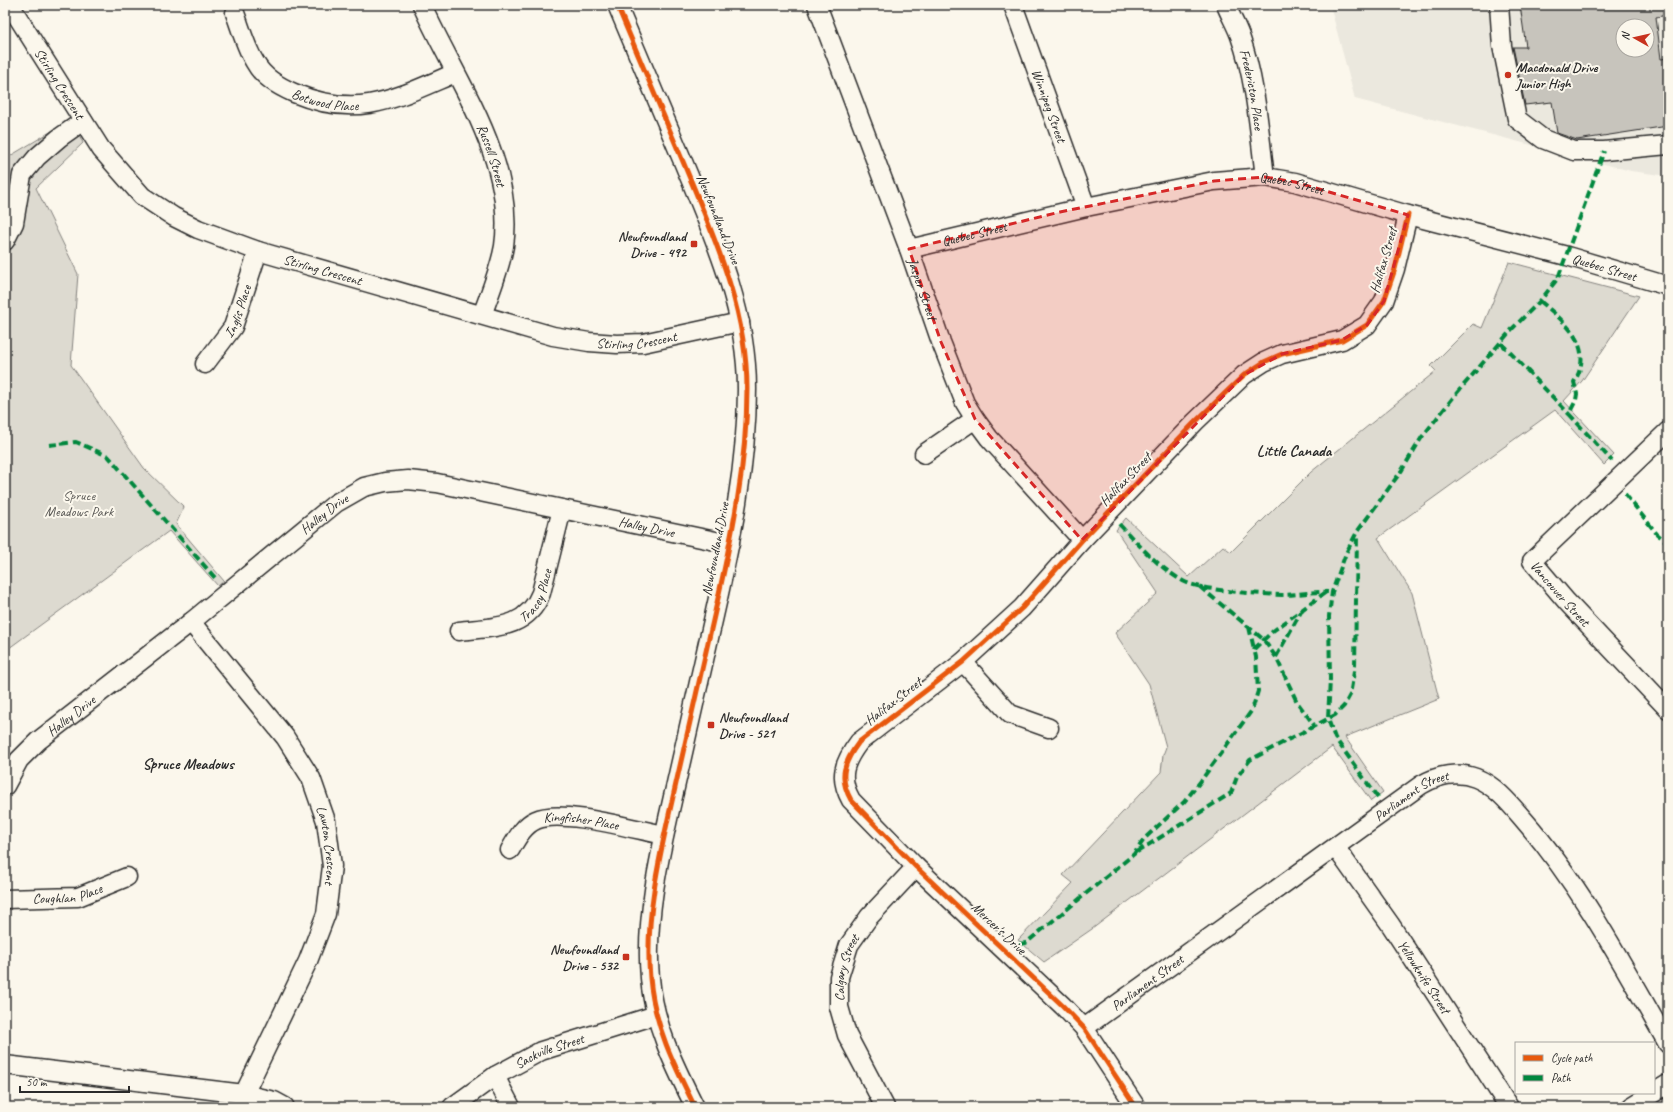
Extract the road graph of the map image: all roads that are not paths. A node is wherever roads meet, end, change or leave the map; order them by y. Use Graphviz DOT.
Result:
graph roads {
  1 [pos="10,5"];
  2 [pos="422,5"];
  3 [pos="617,5"];
  4 [pos="817,5"];
  5 [pos="1013,5"];
  6 [pos="1226,5"];
  7 [pos="1499,5"];
  8 [pos="235,13"];
  9 [pos="455,73"];
  10 [pos="83,121"];
  11 [pos="1668,145"];
  12 [pos="1265,177"];
  13 [pos="1086,207"];
  14 [pos="1408,216"];
  15 [pos="5,241"];
  16 [pos="910,249"];
  17 [pos="258,250"];
  18 [pos="1668,286"];
  19 [pos="482,315"];
  20 [pos="740,322"];
  21 [pos="205,364"];
  22 [pos="975,420"];
  23 [pos="1668,432"];
  24 [pos="924,454"];
  25 [pos="562,509"];
  26 [pos="1082,540"];
  27 [pos="730,544"];
  28 [pos="191,622"];
  29 [pos="459,631"];
  30 [pos="963,662"];
  31 [pos="1668,709"];
  32 [pos="1049,728"];
  33 [pos="843,772"];
  34 [pos="5,786"];
  35 [pos="664,836"];
  36 [pos="1336,848"];
  37 [pos="510,850"];
  38 [pos="916,867"];
  39 [pos="126,877"];
  40 [pos="5,899"];
  41 [pos="656,1015"];
  42 [pos="1084,1028"];
  43 [pos="1668,1044"];
  44 [pos="5,1065"];
  45 [pos="495,1076"];
  46 [pos="1668,1084"];
  47 [pos="1655,1092"];
  48 [pos="244,1094"];
  49 [pos="1652,1094"];
  50 [pos="285,1107"];
  51 [pos="452,1107"];
  52 [pos="511,1107"];
  53 [pos="695,1107"];
  54 [pos="884,1107"];
  55 [pos="1136,1107"];
  56 [pos="1509,1107"];
  57 [pos="1631,1107"];
  1 -- 10 [label="street, Stirling Crescent"];
  2 -- 9 [label="street, Russell Street"];
  3 -- 20 [label="street, Newfoundland Drive"];
  4 -- 16 [label="street, Jasper Street"];
  5 -- 13 [label="street, Winnipeg Street"];
  6 -- 12 [label="street, Fredericton Place"];
  7 -- 11 [label="street"];
  8 -- 9 [label="street, Botwood Place"];
  9 -- 19 [label="street, Russell Street"];
  10 -- 15 [label="street"];
  10 -- 17 [label="street, Stirling Crescent"];
  12 -- 13 [label="street, Quebec Street"];
  12 -- 14 [label="street, Quebec Street"];
  13 -- 16 [label="street, Quebec Street"];
  14 -- 18 [label="street, Quebec Street"];
  14 -- 26 [label="street, Halifax Street"];
  16 -- 22 [label="street, Jasper Street"];
  17 -- 19 [label="street, Stirling Crescent"];
  17 -- 21 [label="street, Inglis Place"];
  19 -- 20 [label="street, Stirling Crescent"];
  20 -- 27 [label="street, Newfoundland Drive"];
  22 -- 24 [label="street"];
  22 -- 26 [label="street, Jasper Street"];
  23 -- 31 [label="street, Vancouver Street"];
  25 -- 27 [label="street, Halley Drive"];
  25 -- 28 [label="street, Halley Drive"];
  25 -- 29 [label="street, Tracey Place"];
  26 -- 30 [label="street, Halifax Street"];
  27 -- 35 [label="street, Newfoundland Drive"];
  28 -- 34 [label="street, Halley Drive"];
  28 -- 48 [label="street, Lawton Crescent"];
  30 -- 32 [label="street"];
  30 -- 33 [label="street, Halifax Street"];
  33 -- 38 [label="street, Mercer's Drive"];
  35 -- 37 [label="street, Kingfisher Place"];
  35 -- 41 [label="street, Newfoundland Drive"];
  36 -- 42 [label="street, Parliament Street"];
  36 -- 43 [label="street, Parliament Street"];
  36 -- 56 [label="street, Yellowknife Street"];
  38 -- 42 [label="street, Mercer's Drive"];
  38 -- 54 [label="street, Calgary Street"];
  39 -- 40 [label="street, Coughlan Place"];
  41 -- 45 [label="street, Sackville Street"];
  41 -- 53 [label="street, Newfoundland Drive"];
  42 -- 55 [label="street, Mercer's Drive"];
  44 -- 48 [label="street"];
  45 -- 51 [label="street, Sackville Street"];
  45 -- 52 [label="street"];
  46 -- 47 [label="street"];
  48 -- 50 [label="street"];
  49 -- 57 [label="street"];
}
